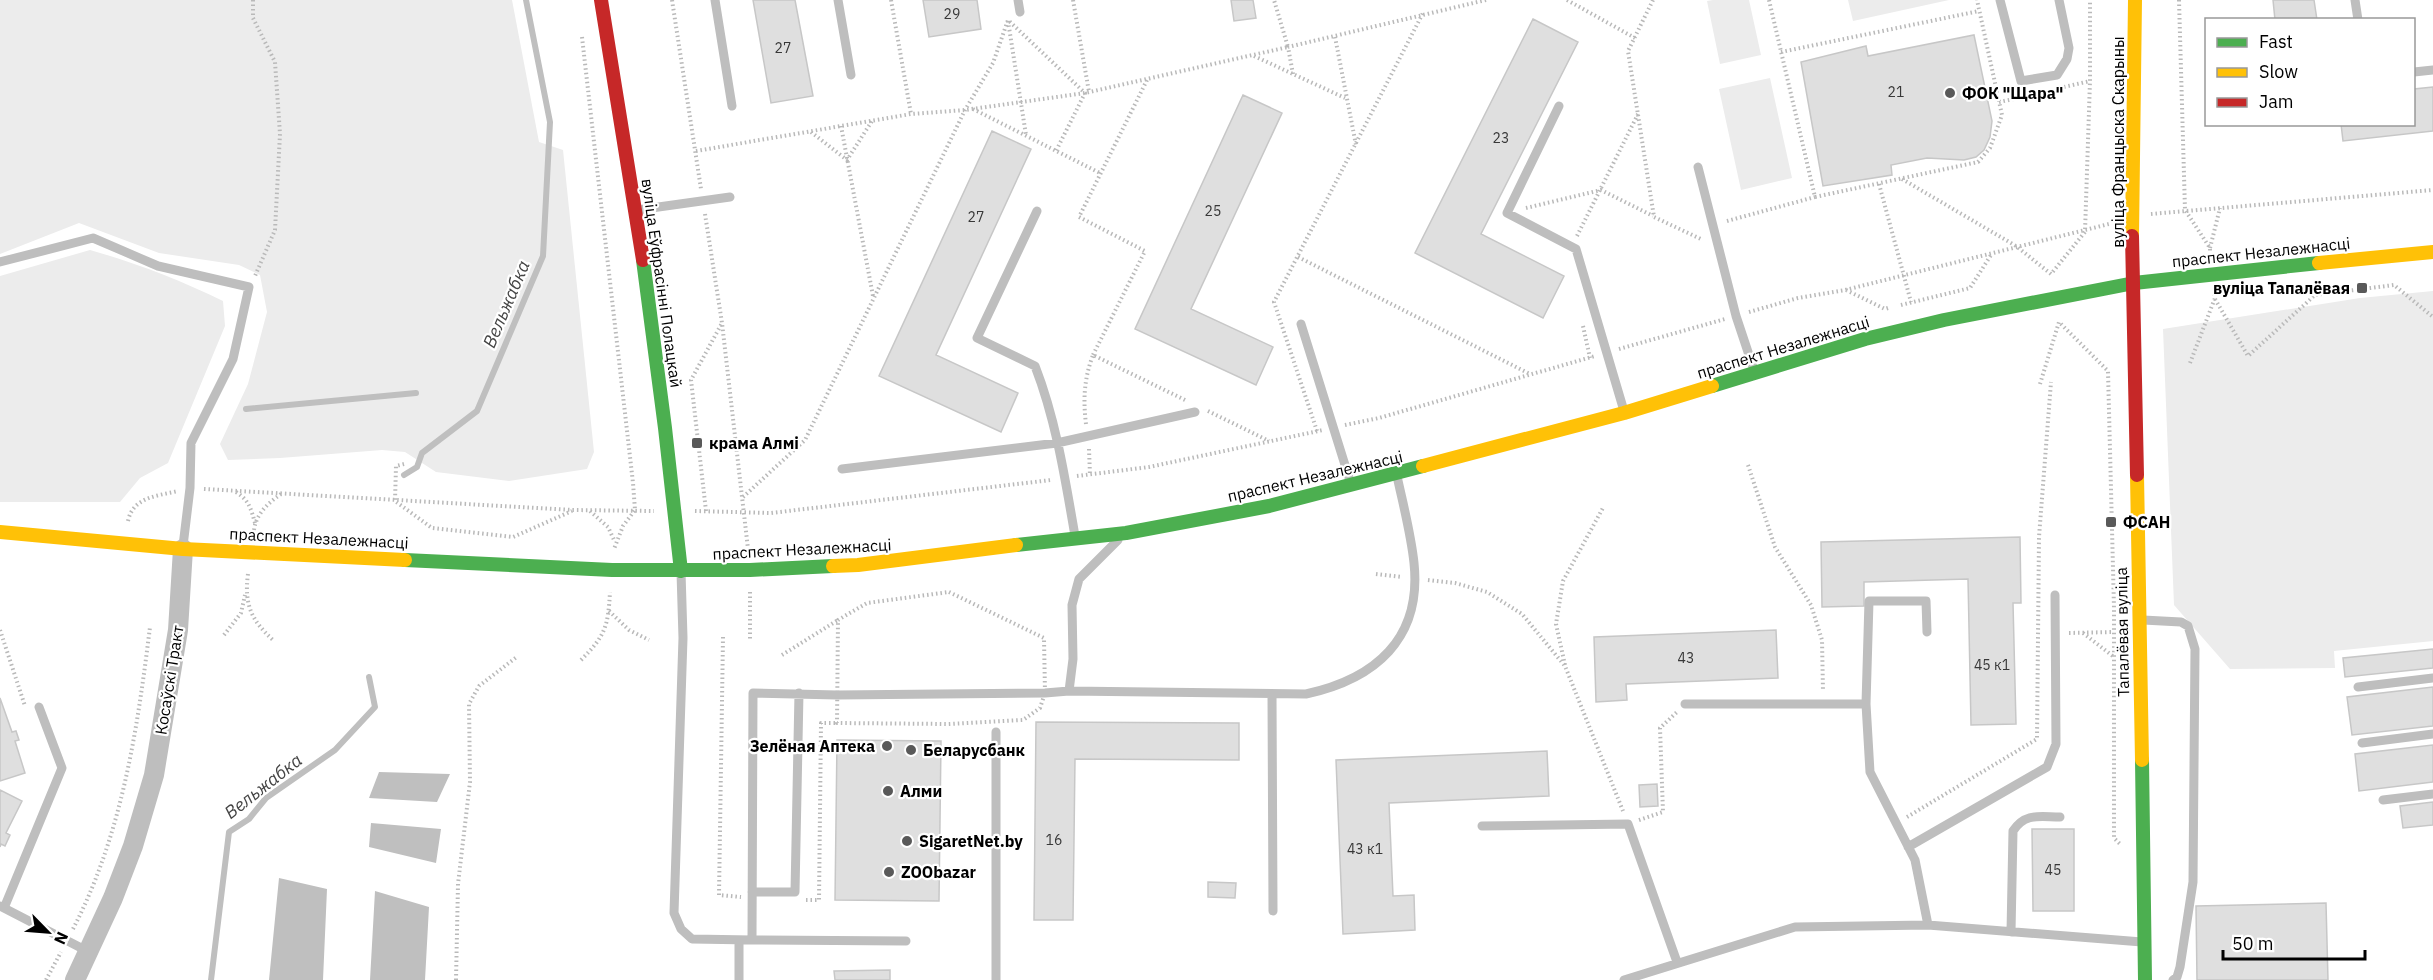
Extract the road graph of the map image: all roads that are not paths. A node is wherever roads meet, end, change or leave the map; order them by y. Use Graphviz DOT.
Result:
graph roads {
  1 [pos="601,0"];
  2 [pos="715,0"];
  3 [pos="838,0"];
  4 [pos="1018,0"];
  5 [pos="2000,0"];
  6 [pos="2059,0"];
  7 [pos="2135,0"];
  8 [pos="2355,0"];
  9 [pos="1020,12"];
  10 [pos="2358,18"];
  11 [pos="2433,70"];
  12 [pos="2415,72"];
  13 [pos="851,75"];
  14 [pos="732,106"];
  15 [pos="1559,106"];
  16 [pos="1698,167"];
  17 [pos="730,197"];
  18 [pos="636,210"];
  19 [pos="1037,211"];
  20 [pos="2433,252"];
  21 [pos="0,262"];
  22 [pos="2134,283"];
  23 [pos="1301,324"];
  24 [pos="1754,373"];
  25 [pos="1195,412"];
  26 [pos="1624,413"];
  27 [pos="1057,443"];
  28 [pos="842,469"];
  29 [pos="1397,474"];
  30 [pos="1351,486"];
  31 [pos="0,532"];
  32 [pos="1126,532"];
  33 [pos="1076,538"];
  34 [pos="183,549"];
  35 [pos="681,571"];
  36 [pos="2055,594"];
  37 [pos="2139,619"];
  38 [pos="1927,632"];
  39 [pos="2433,678"];
  40 [pos="2358,687"];
  41 [pos="1069,691"];
  42 [pos="799,693"];
  43 [pos="1272,694"];
  44 [pos="1685,704"];
  45 [pos="1866,704"];
  46 [pos="39,707"];
  47 [pos="996,732"];
  48 [pos="2433,734"];
  49 [pos="2361,743"];
  50 [pos="2433,794"];
  51 [pos="2383,800"];
  52 [pos="2060,817"];
  53 [pos="1482,826"];
  54 [pos="1908,847"];
  55 [pos="752,892"];
  56 [pos="2,907"];
  57 [pos="1273,910"];
  58 [pos="1928,925"];
  59 [pos="2011,932"];
  60 [pos="739,940"];
  61 [pos="752,940"];
  62 [pos="906,941"];
  63 [pos="2145,942"];
  64 [pos="89,952"];
  65 [pos="1677,962"];
  66 [pos="75,980"];
  67 [pos="739,980"];
  68 [pos="996,980"];
  69 [pos="1624,980"];
  70 [pos="2145,980"];
  71 [pos="2173,980"];
  1 -- 18 [label="main road, вуліца Еўфрасінні Полацкай"];
  2 -- 14 [label="lane"];
  3 -- 13 [label="lane"];
  4 -- 9 [label="lane"];
  5 -- 6 [label="lane"];
  7 -- 22 [label="main road, вуліца Францыска Скарыны"];
  8 -- 10 [label="lane"];
  11 -- 12 [label="lane"];
  15 -- 26 [label="lane"];
  16 -- 24 [label="lane"];
  17 -- 18 [label="lane"];
  18 -- 35 [label="main road, вуліца Еўфрасінні Полацкай"];
  19 -- 27 [label="lane"];
  20 -- 22 [label="main road, праспект Незалежнасці"];
  21 -- 34 [label="lane"];
  22 -- 24 [label="main road, праспект Незалежнасці"];
  22 -- 37 [label="main road, Тапалёвая вуліца"];
  23 -- 30 [label="lane"];
  24 -- 26 [label="main road, праспект Незалежнасці"];
  25 -- 27 [label="lane"];
  26 -- 29 [label="main road, праспект Незалежнасці"];
  27 -- 28 [label="lane"];
  27 -- 33 [label="lane"];
  29 -- 30 [label="main road, праспект Незалежнасці"];
  29 -- 43 [label="lane"];
  30 -- 32 [label="main road, праспект Незалежнасці"];
  31 -- 34 [label="main road"];
  32 -- 33 [label="main road, праспект Незалежнасці"];
  32 -- 41 [label="lane"];
  33 -- 35 [label="main road, праспект Незалежнасці"];
  34 -- 35 [label="main road, праспект Незалежнасці"];
  34 -- 64 [label="street, Косаўскі Тракт"];
  35 -- 60 [label="lane"];
  36 -- 54 [label="lane"];
  37 -- 63 [label="main road, Тапалёвая вуліца"];
  37 -- 71 [label="lane"];
  38 -- 45 [label="lane"];
  39 -- 40 [label="lane"];
  41 -- 42 [label="lane"];
  41 -- 43 [label="lane"];
  42 -- 55 [label="lane"];
  42 -- 55 [label="lane"];
  43 -- 57 [label="lane"];
  44 -- 45 [label="lane"];
  45 -- 54 [label="lane"];
  46 -- 56 [label="lane"];
  47 -- 68 [label="lane"];
  48 -- 49 [label="lane"];
  50 -- 51 [label="lane"];
  52 -- 59 [label="lane"];
  53 -- 65 [label="lane"];
  54 -- 58 [label="lane"];
  55 -- 61 [label="lane"];
  56 -- 64 [label="lane"];
  58 -- 59 [label="lane"];
  58 -- 65 [label="lane"];
  59 -- 63 [label="lane"];
  60 -- 61 [label="lane"];
  60 -- 67 [label="lane"];
  61 -- 62 [label="lane"];
  63 -- 70 [label="main road, Тапалёвая вуліца"];
  64 -- 66 [label="street, Косаўскі Тракт"];
  65 -- 69 [label="lane"];
}
